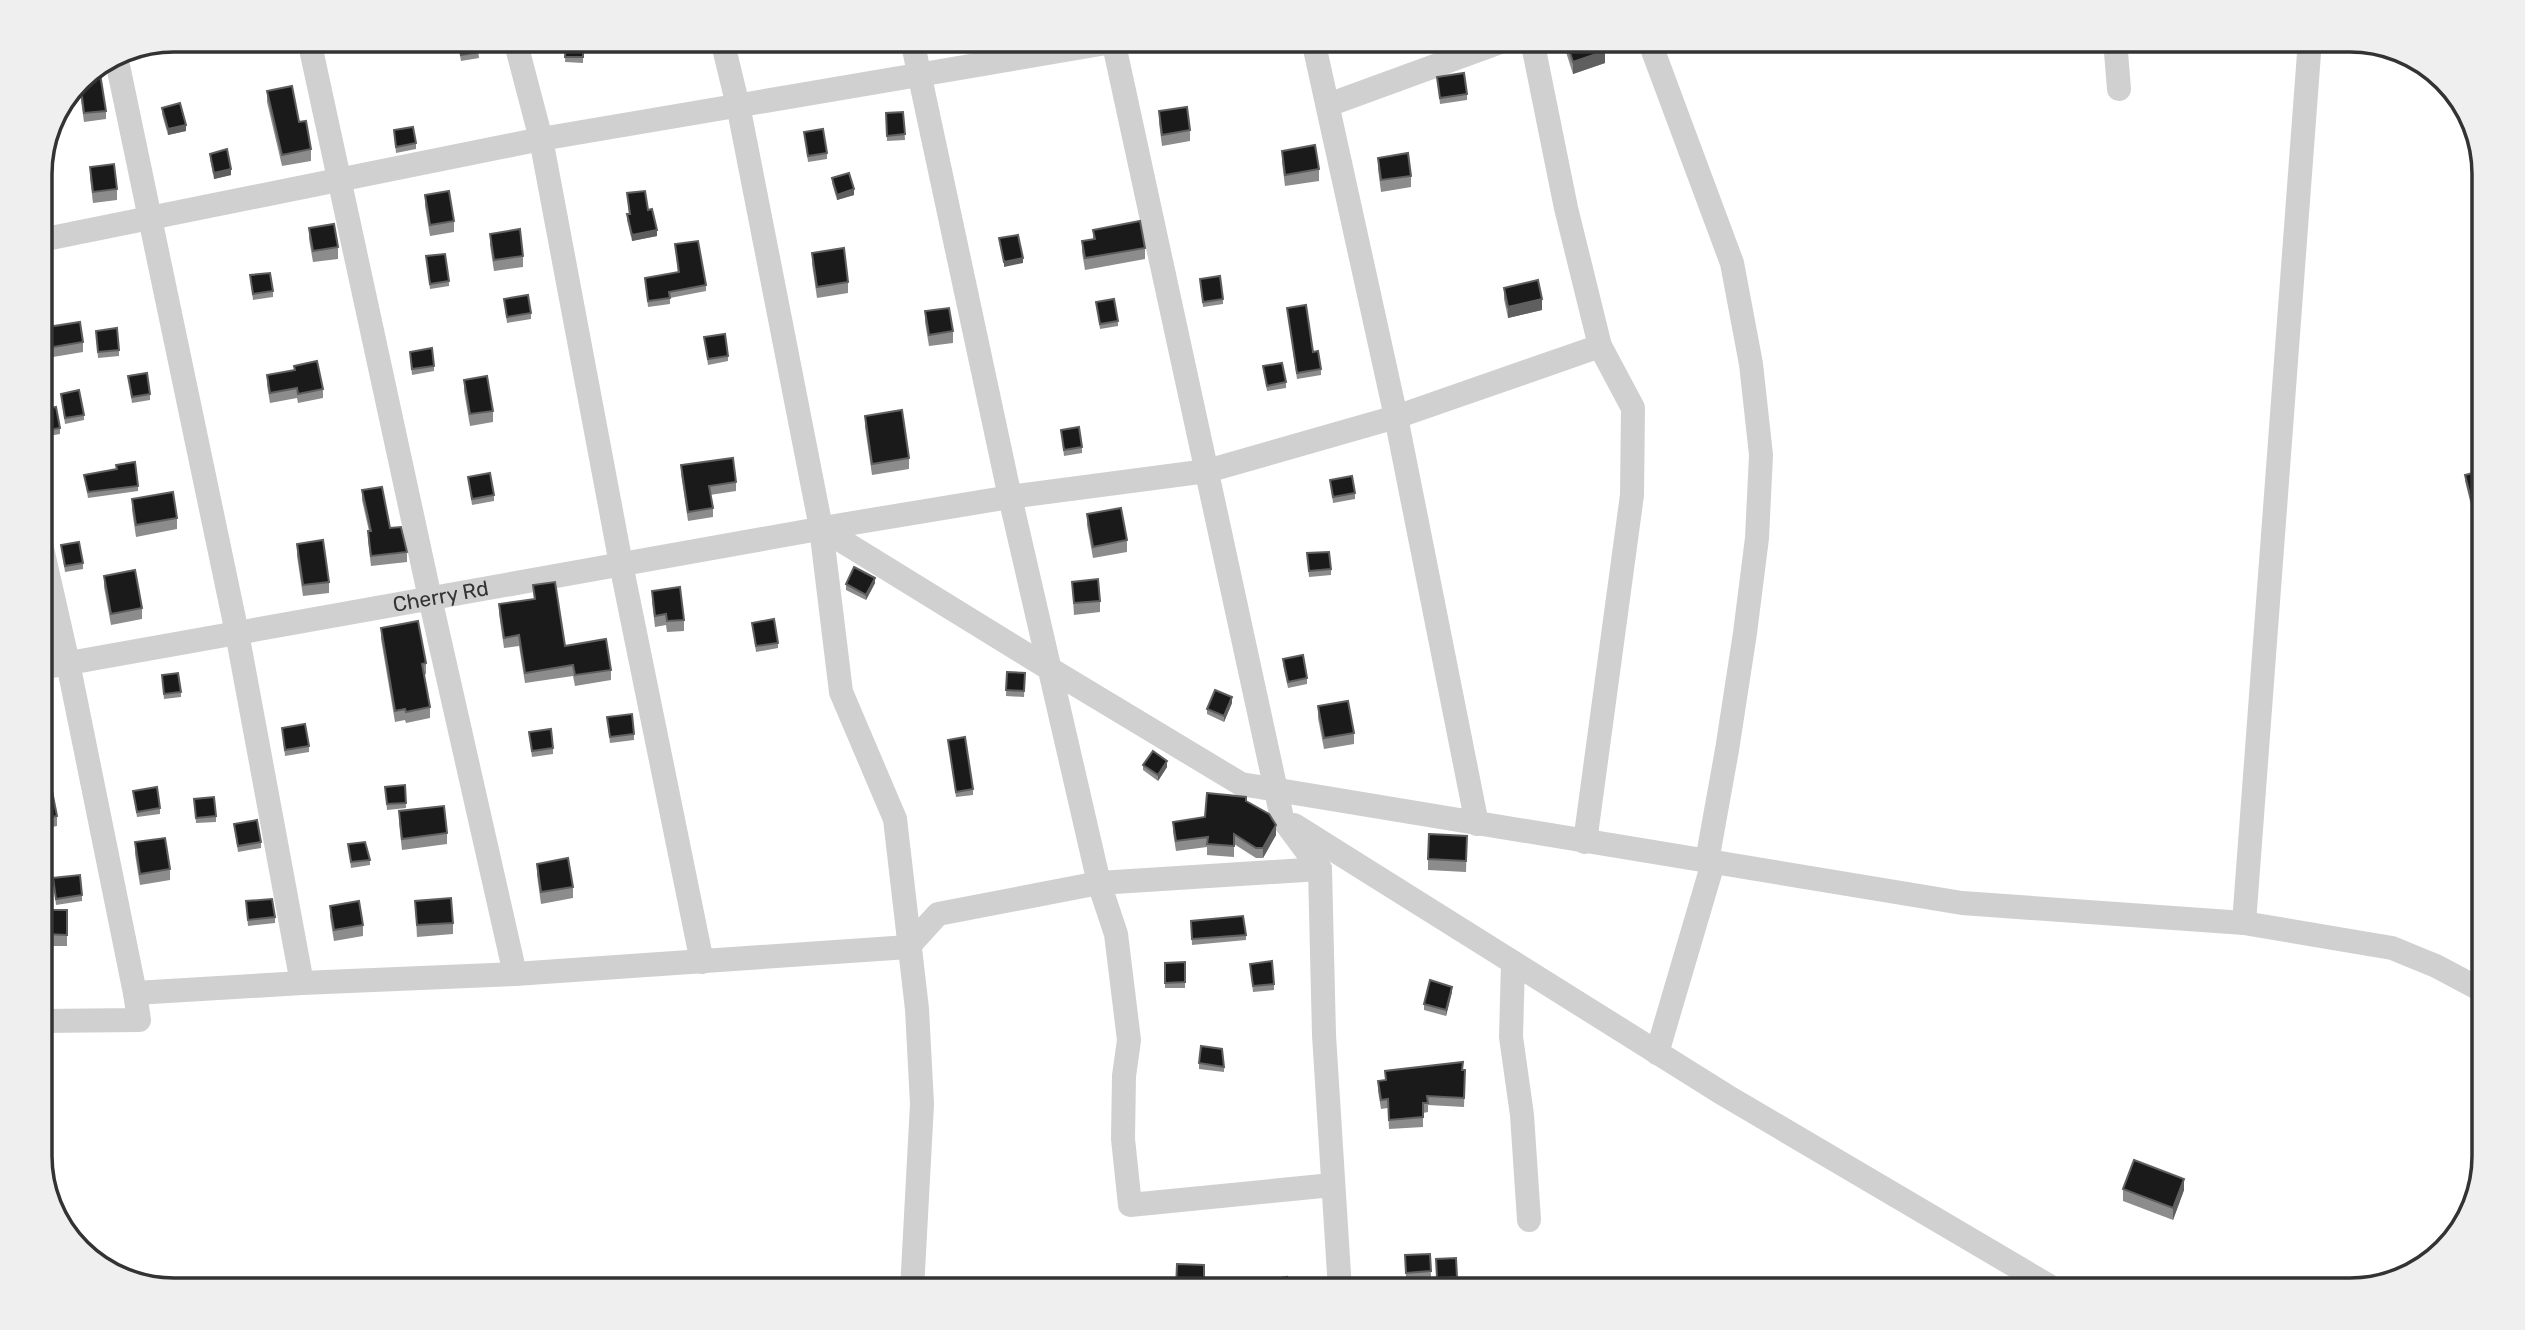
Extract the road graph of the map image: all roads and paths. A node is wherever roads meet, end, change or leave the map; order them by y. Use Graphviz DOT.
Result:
graph roads {
  1 [pos="312,52"];
  2 [pos="518,52"];
  3 [pos="725,52"];
  4 [pos="915,52"];
  5 [pos="1053,52"];
  6 [pos="1119,52"];
  7 [pos="1316,52"];
  8 [pos="1473,52"];
  9 [pos="1534,52"];
  10 [pos="1653,52"];
  11 [pos="2116,52"];
  12 [pos="2309,52"];
  13 [pos="118,67"];
  14 [pos="920,75"];
  15 [pos="2119,89"];
  16 [pos="1328,105"];
  17 [pos="738,106"];
  18 [pos="541,139"];
  19 [pos="341,180"];
  20 [pos="150,218"];
  21 [pos="53,238"];
  22 [pos="1600,346"];
  23 [pos="1396,417"];
  24 [pos="1208,471"];
  25 [pos="1010,497"];
  26 [pos="831,526"];
  27 [pos="621,564"];
  28 [pos="53,597"];
  29 [pos="430,598"];
  30 [pos="237,633"];
  31 [pos="68,663"];
  32 [pos="53,666"];
  33 [pos="1050,670"];
  34 [pos="1241,784"];
  35 [pos="1277,791"];
  36 [pos="1282,818"];
  37 [pos="1477,824"];
  38 [pos="1585,842"];
  39 [pos="1710,862"];
  40 [pos="1320,869"];
  41 [pos="1099,883"];
  42 [pos="2244,923"];
  43 [pos="908,947"];
  44 [pos="702,962"];
  45 [pos="1513,963"];
  46 [pos="515,974"];
  47 [pos="302,983"];
  48 [pos="2472,985"];
  49 [pos="135,993"];
  50 [pos="53,1021"];
  51 [pos="1657,1053"];
  52 [pos="1332,1185"];
  53 [pos="1529,1220"];
  54 [pos="913,1278"];
  55 [pos="1339,1278"];
  56 [pos="2036,1278"];
  1 -- 19 [label="street"];
  2 -- 18 [label="street"];
  3 -- 17 [label="street"];
  4 -- 14 [label="street"];
  5 -- 14 [label="street"];
  6 -- 24 [label="street"];
  7 -- 16 [label="street"];
  8 -- 16 [label="street"];
  9 -- 22 [label="street"];
  10 -- 39 [label="street"];
  11 -- 15 [label="street"];
  12 -- 42 [label="street"];
  13 -- 20 [label="street"];
  14 -- 17 [label="street"];
  14 -- 25 [label="street"];
  16 -- 23 [label="street"];
  17 -- 18 [label="street"];
  17 -- 26 [label="street"];
  18 -- 19 [label="street"];
  18 -- 27 [label="street"];
  19 -- 20 [label="street"];
  19 -- 29 [label="street"];
  20 -- 21 [label="street"];
  20 -- 30 [label="street"];
  22 -- 23 [label="street, Cherry Rd"];
  22 -- 38 [label="street"];
  23 -- 24 [label="street, Cherry Rd"];
  23 -- 37 [label="street"];
  24 -- 25 [label="street, Cherry Rd"];
  24 -- 35 [label="street"];
  25 -- 26 [label="street, Cherry Rd"];
  25 -- 33 [label="street"];
  26 -- 27 [label="street, Cherry Rd"];
  26 -- 33 [label="street"];
  26 -- 43 [label="street"];
  27 -- 29 [label="street, Cherry Rd"];
  27 -- 44 [label="street"];
  28 -- 31 [label="street"];
  29 -- 30 [label="street, Cherry Rd"];
  29 -- 46 [label="street"];
  30 -- 31 [label="street, Cherry Rd"];
  30 -- 47 [label="street"];
  31 -- 32 [label="street, Cherry Rd"];
  31 -- 49 [label="street"];
  33 -- 34 [label="street"];
  33 -- 41 [label="street"];
  34 -- 35 [label="street"];
  34 -- 36 [label="street"];
  35 -- 36 [label="street"];
  35 -- 37 [label="street"];
  36 -- 40 [label="street"];
  36 -- 45 [label="street"];
  37 -- 38 [label="street"];
  38 -- 39 [label="street"];
  39 -- 42 [label="street"];
  39 -- 51 [label="street"];
  40 -- 41 [label="street"];
  40 -- 52 [label="street"];
  41 -- 43 [label="street"];
  41 -- 52 [label="street"];
  42 -- 48 [label="street"];
  43 -- 44 [label="street"];
  43 -- 54 [label="street"];
  44 -- 46 [label="street"];
  45 -- 51 [label="street"];
  45 -- 53 [label="street"];
  46 -- 47 [label="street"];
  47 -- 49 [label="street"];
  49 -- 50 [label="street"];
  51 -- 56 [label="street"];
  52 -- 55 [label="street"];
}
